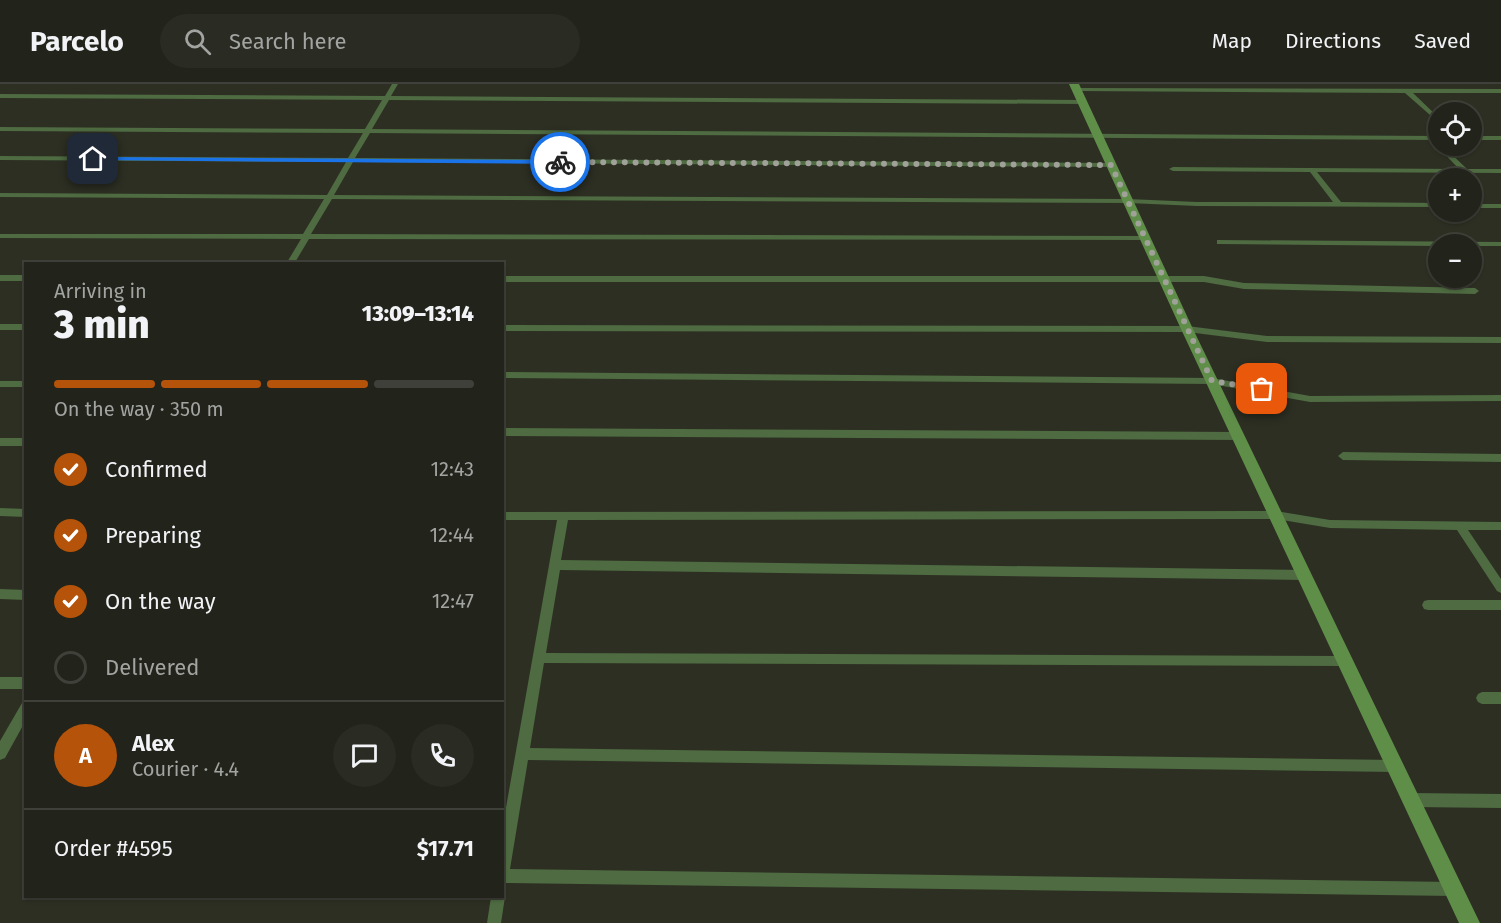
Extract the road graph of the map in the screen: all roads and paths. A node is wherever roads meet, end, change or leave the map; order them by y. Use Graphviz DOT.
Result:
graph roads {
  1 [pos="394,84"];
  2 [pos="1228,84"];
  3 [pos="1346,84"];
  4 [pos="1398,84"];
  5 [pos="1233,91"];
  6 [pos="1351,91"];
  7 [pos="1407,91"];
  8 [pos="1501,91"];
  9 [pos="1078,92"];
  10 [pos="0,96"];
  11 [pos="386,98"];
  12 [pos="1428,111"];
  13 [pos="0,129"];
  14 [pos="367,131"];
  15 [pos="1098,137"];
  16 [pos="1428,138"];
  17 [pos="1482,138"];
  18 [pos="1501,138"];
  19 [pos="1450,156"];
  20 [pos="0,158"];
  21 [pos="350,160"];
  22 [pos="1111,165"];
  23 [pos="1461,168"];
  24 [pos="1173,169"];
  25 [pos="1311,170"];
  26 [pos="1428,171"];
  27 [pos="1482,171"];
  28 [pos="1501,171"];
  29 [pos="0,195"];
  30 [pos="329,196"];
  31 [pos="1128,201"];
  32 [pos="1339,205"];
  33 [pos="1428,206"];
  34 [pos="1482,206"];
  35 [pos="1501,206"];
  36 [pos="0,236"];
  37 [pos="306,236"];
  38 [pos="1145,238"];
  39 [pos="1220,242"];
  40 [pos="1501,244"];
  41 [pos="291,262"];
  42 [pos="0,278"];
  43 [pos="24,278"];
  44 [pos="504,279"];
  45 [pos="1165,281"];
  46 [pos="1475,291"];
  47 [pos="0,327"];
  48 [pos="24,327"];
  49 [pos="504,328"];
  50 [pos="1187,329"];
  51 [pos="1501,340"];
  52 [pos="504,375"];
  53 [pos="1212,381"];
  54 [pos="0,384"];
  55 [pos="24,384"];
  56 [pos="1501,398"];
  57 [pos="504,432"];
  58 [pos="1238,435"];
  59 [pos="0,442"];
  60 [pos="24,442"];
  61 [pos="1342,456"];
  62 [pos="1501,458"];
  63 [pos="0,512"];
  64 [pos="24,513"];
  65 [pos="1276,515"];
  66 [pos="504,516"];
  67 [pos="563,517"];
  68 [pos="1460,526"];
  69 [pos="1501,526"];
  70 [pos="555,565"];
  71 [pos="1304,574"];
  72 [pos="1501,588"];
  73 [pos="0,594"];
  74 [pos="24,595"];
  75 [pos="1428,605"];
  76 [pos="1501,605"];
  77 [pos="539,658"];
  78 [pos="1345,661"];
  79 [pos="0,683"];
  80 [pos="24,683"];
  81 [pos="1482,698"];
  82 [pos="1501,698"];
  83 [pos="24,710"];
  84 [pos="6,738"];
  85 [pos="0,754"];
  86 [pos="523,754"];
  87 [pos="1395,766"];
  88 [pos="1412,800"];
  89 [pos="1501,801"];
  90 [pos="504,863"];
  91 [pos="504,874"];
  92 [pos="1454,889"];
  93 [pos="498,898"];
  94 [pos="494,923"];
  95 [pos="1470,923"];
  1 -- 11 [label="street"];
  2 -- 5 [label="street"];
  3 -- 6 [label="street"];
  4 -- 7 [label="street"];
  5 -- 6 [label="street"];
  5 -- 9 [label="street"];
  6 -- 7 [label="street"];
  7 -- 8 [label="street"];
  7 -- 12 [label="street"];
  9 -- 11 [label="street"];
  9 -- 15 [label="street"];
  10 -- 11 [label="street"];
  11 -- 14 [label="street"];
  13 -- 14 [label="street"];
  14 -- 15 [label="street"];
  14 -- 21 [label="street"];
  15 -- 16 [label="street"];
  15 -- 22 [label="street"];
  17 -- 18 [label="street"];
  19 -- 23 [label="street"];
  20 -- 21 [label="street"];
  21 -- 22 [label="street"];
  21 -- 30 [label="street"];
  22 -- 31 [label="street"];
  24 -- 25 [label="street"];
  25 -- 26 [label="street"];
  25 -- 32 [label="street"];
  27 -- 28 [label="street"];
  29 -- 30 [label="street"];
  30 -- 31 [label="street"];
  30 -- 37 [label="street"];
  31 -- 32 [label="street"];
  31 -- 38 [label="street"];
  32 -- 33 [label="street"];
  34 -- 35 [label="street"];
  36 -- 37 [label="street"];
  37 -- 38 [label="street"];
  37 -- 41 [label="street"];
  38 -- 45 [label="street"];
  39 -- 40 [label="street"];
  42 -- 43 [label="street"];
  44 -- 45 [label="street"];
  45 -- 46 [label="street"];
  45 -- 50 [label="street"];
  47 -- 48 [label="street"];
  49 -- 50 [label="street"];
  50 -- 51 [label="street"];
  50 -- 53 [label="street"];
  52 -- 53 [label="street"];
  53 -- 56 [label="street"];
  53 -- 58 [label="street"];
  54 -- 55 [label="street"];
  57 -- 58 [label="street"];
  58 -- 65 [label="street"];
  59 -- 60 [label="street"];
  61 -- 62 [label="street"];
  63 -- 64 [label="street"];
  65 -- 67 [label="street"];
  65 -- 68 [label="street"];
  65 -- 71 [label="street"];
  66 -- 67 [label="street"];
  67 -- 70 [label="street"];
  68 -- 69 [label="street"];
  68 -- 72 [label="street"];
  70 -- 71 [label="street"];
  70 -- 77 [label="street"];
  71 -- 78 [label="street"];
  73 -- 74 [label="street"];
  75 -- 76 [label="street"];
  77 -- 78 [label="street"];
  77 -- 86 [label="street"];
  78 -- 87 [label="street"];
  79 -- 80 [label="street"];
  81 -- 82 [label="street"];
  83 -- 84 [label="street"];
  84 -- 85 [label="street"];
  86 -- 87 [label="street"];
  86 -- 90 [label="street"];
  87 -- 88 [label="street"];
  88 -- 89 [label="street"];
  88 -- 92 [label="street"];
  91 -- 92 [label="street"];
  92 -- 95 [label="street"];
  93 -- 94 [label="street"];
}
